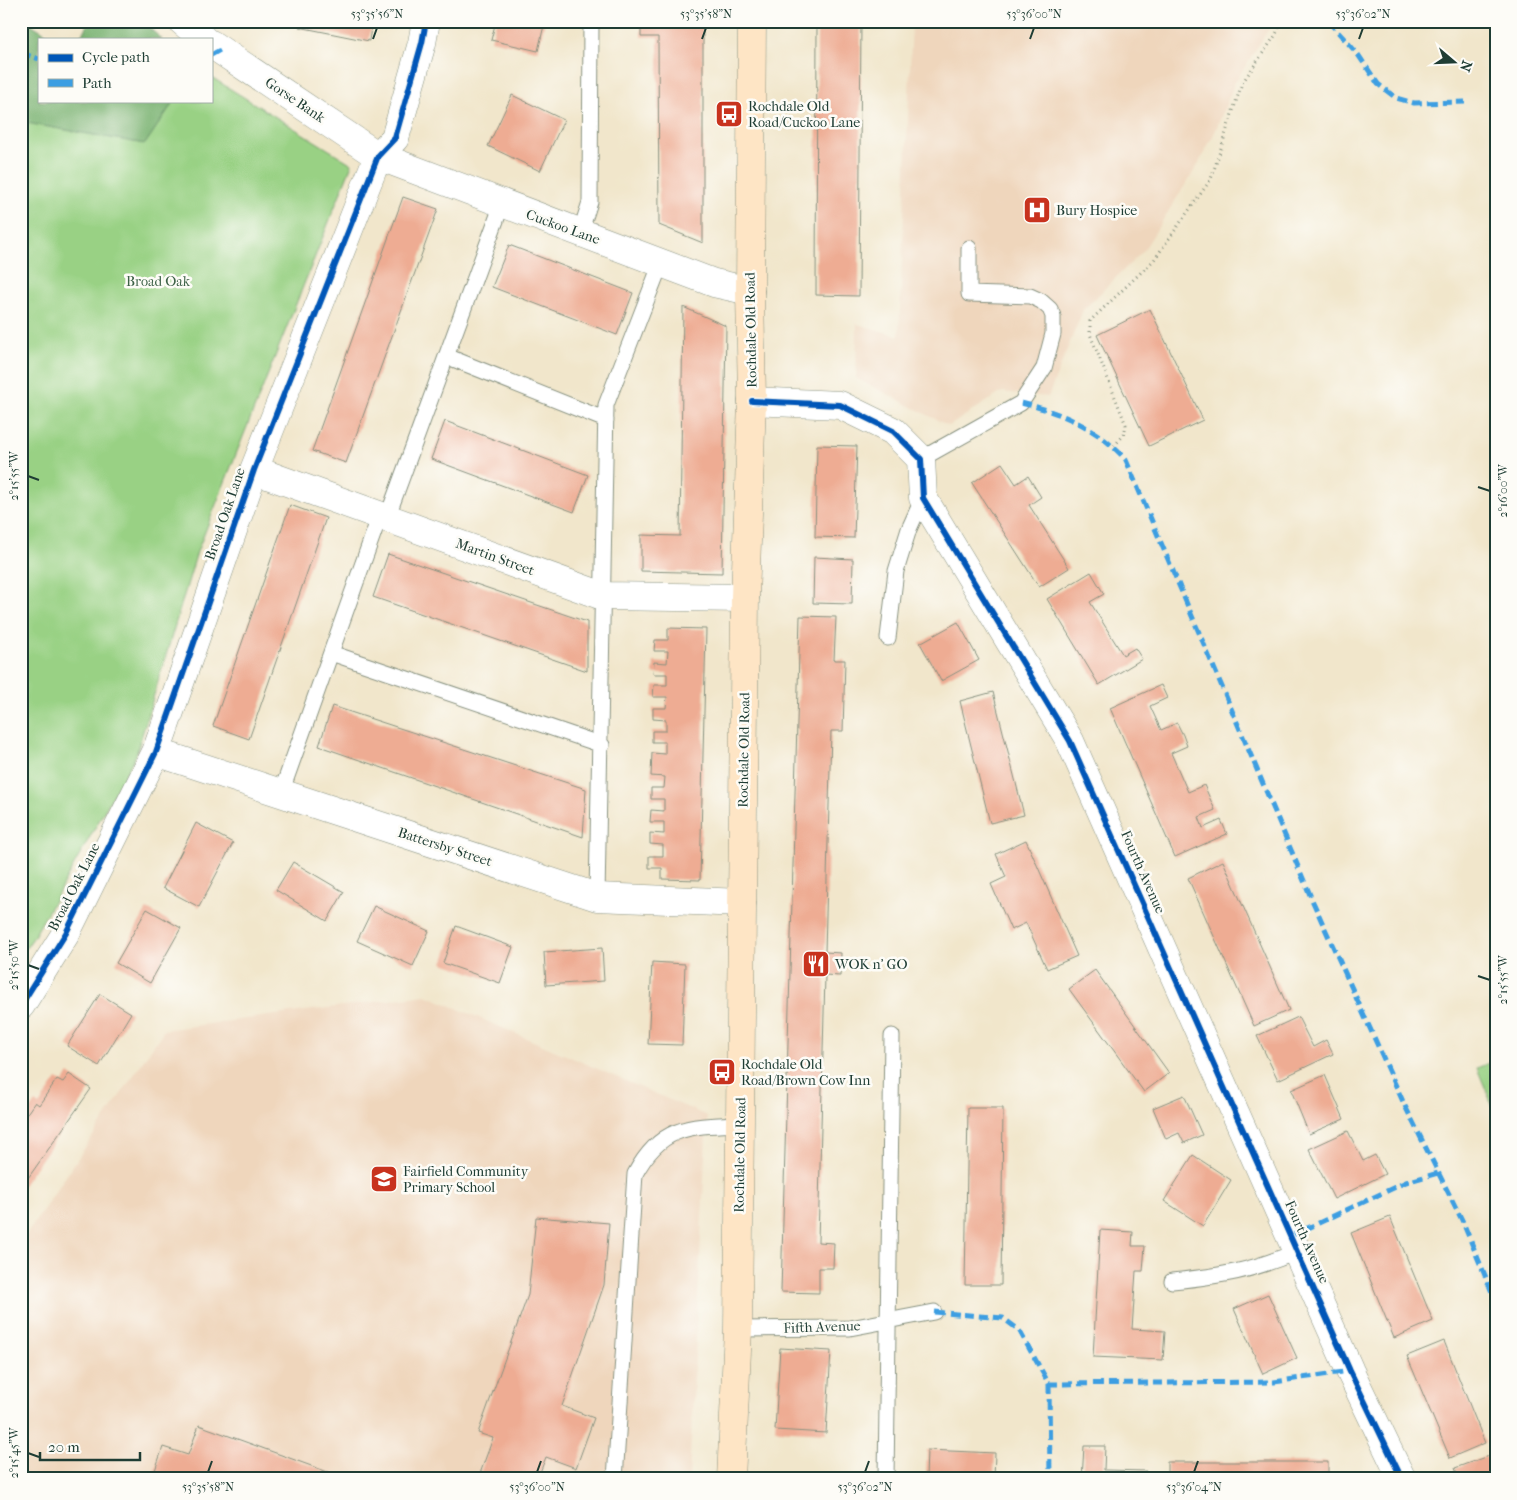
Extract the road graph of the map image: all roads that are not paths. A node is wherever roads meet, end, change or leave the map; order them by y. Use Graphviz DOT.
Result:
graph roads {
  1 [pos="182,21"];
  2 [pos="426,21"];
  3 [pos="591,21"];
  4 [pos="752,21"];
  5 [pos="202,38"];
  6 [pos="212,45"];
  7 [pos="378,156"];
  8 [pos="502,204"];
  9 [pos="580,233"];
  10 [pos="969,248"];
  11 [pos="661,264"];
  12 [pos="750,291"];
  13 [pos="446,356"];
  14 [pos="752,400"];
  15 [pos="606,420"];
  16 [pos="921,459"];
  17 [pos="254,470"];
  18 [pos="923,498"];
  19 [pos="384,517"];
  20 [pos="603,596"];
  21 [pos="745,598"];
  22 [pos="888,638"];
  23 [pos="331,653"];
  24 [pos="602,745"];
  25 [pos="156,752"];
  26 [pos="281,793"];
  27 [pos="597,897"];
  28 [pos="742,904"];
  29 [pos="21,1005"];
  30 [pos="892,1036"];
  31 [pos="740,1124"];
  32 [pos="1298,1252"];
  33 [pos="1172,1281"];
  34 [pos="934,1312"];
  35 [pos="890,1321"];
  36 [pos="738,1329"];
  37 [pos="615,1479"];
  38 [pos="731,1479"];
  39 [pos="886,1479"];
  40 [pos="1402,1479"];
  1 -- 5 [label="street"];
  2 -- 7 [label="street, Broad Oak Lane"];
  3 -- 9 [label="lane"];
  4 -- 12 [label="main road, Rochdale Old Road"];
  6 -- 7 [label="street, Gorse Bank"];
  7 -- 8 [label="street, Cuckoo Lane"];
  7 -- 17 [label="street, Broad Oak Lane"];
  8 -- 9 [label="street, Cuckoo Lane"];
  8 -- 13 [label="lane"];
  9 -- 11 [label="street, Cuckoo Lane"];
  10 -- 16 [label="lane"];
  11 -- 12 [label="street, Cuckoo Lane"];
  11 -- 15 [label="lane"];
  12 -- 14 [label="main road, Rochdale Old Road"];
  13 -- 15 [label="lane"];
  13 -- 19 [label="lane"];
  14 -- 16 [label="street"];
  14 -- 21 [label="main road, Rochdale Old Road"];
  15 -- 20 [label="lane"];
  16 -- 18 [label="street, Fourth Avenue"];
  17 -- 19 [label="street, Martin Street"];
  17 -- 25 [label="street, Broad Oak Lane"];
  18 -- 22 [label="lane"];
  18 -- 32 [label="street, Fourth Avenue"];
  19 -- 20 [label="street, Martin Street"];
  19 -- 23 [label="lane"];
  20 -- 21 [label="street, Martin Street"];
  20 -- 24 [label="lane"];
  21 -- 28 [label="main road, Rochdale Old Road"];
  23 -- 24 [label="lane"];
  23 -- 26 [label="lane"];
  24 -- 27 [label="lane"];
  25 -- 26 [label="street, Battersby Street"];
  25 -- 29 [label="street, Broad Oak Lane"];
  26 -- 27 [label="street, Battersby Street"];
  27 -- 28 [label="street, Battersby Street"];
  28 -- 31 [label="main road, Rochdale Old Road"];
  30 -- 35 [label="lane"];
  31 -- 36 [label="main road, Rochdale Old Road"];
  31 -- 37 [label="lane"];
  32 -- 33 [label="lane"];
  32 -- 40 [label="street, Fourth Avenue"];
  34 -- 35 [label="lane, Fifth Avenue"];
  35 -- 36 [label="lane, Fifth Avenue"];
  35 -- 39 [label="lane"];
  36 -- 38 [label="main road, Rochdale Old Road"];
}
